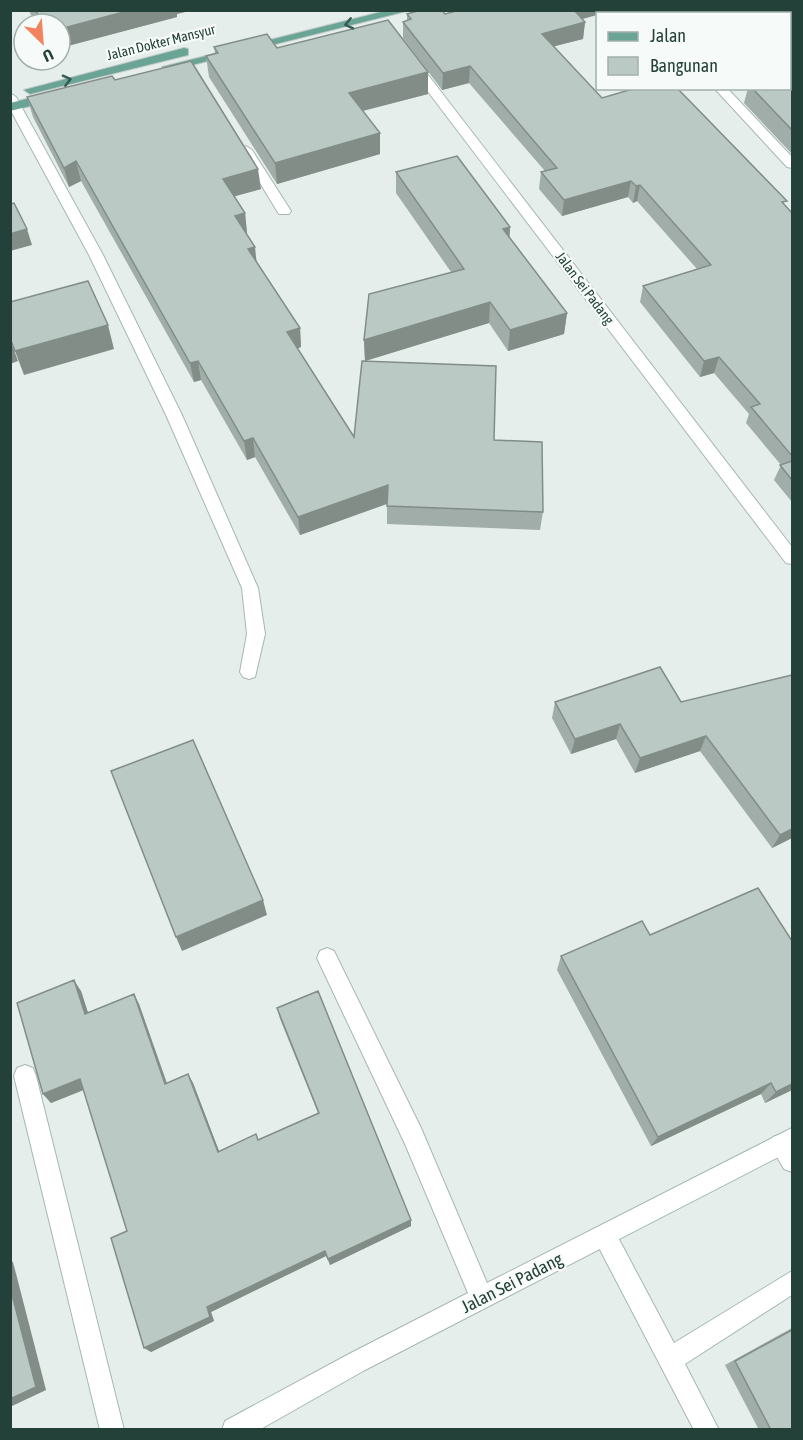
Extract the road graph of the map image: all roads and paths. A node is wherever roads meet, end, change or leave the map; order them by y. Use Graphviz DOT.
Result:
graph roads {
  1 [pos="354,10"];
  2 [pos="406,10"];
  3 [pos="407,55"];
  4 [pos="723,90"];
  5 [pos="11,101"];
  6 [pos="241,141"];
  7 [pos="792,164"];
  8 [pos="284,211"];
  9 [pos="792,558"];
  10 [pos="249,672"];
  11 [pos="327,958"];
  12 [pos="25,1076"];
  13 [pos="788,1149"];
  14 [pos="605,1236"];
  15 [pos="792,1282"];
  16 [pos="482,1298"];
  17 [pos="670,1360"];
  18 [pos="112,1430"];
  19 [pos="234,1430"];
  20 [pos="707,1430"];
  5 -- 1 [label="main road, Jalan Dokter Mansyur, one-way"];
  2 -- 5 [label="main road, Jalan Dokter Mansyur, one-way"];
  3 -- 9 [label="street, Jalan Sei Padang"];
  4 -- 7 [label="street"];
  5 -- 10 [label="street"];
  6 -- 8 [label="street"];
  11 -- 16 [label="street"];
  12 -- 18 [label="street"];
  13 -- 14 [label="street, Jalan Sei Padang"];
  14 -- 16 [label="street, Jalan Sei Padang"];
  14 -- 17 [label="street"];
  15 -- 17 [label="street"];
  16 -- 19 [label="street, Jalan Sei Padang"];
  17 -- 20 [label="street"];
}
